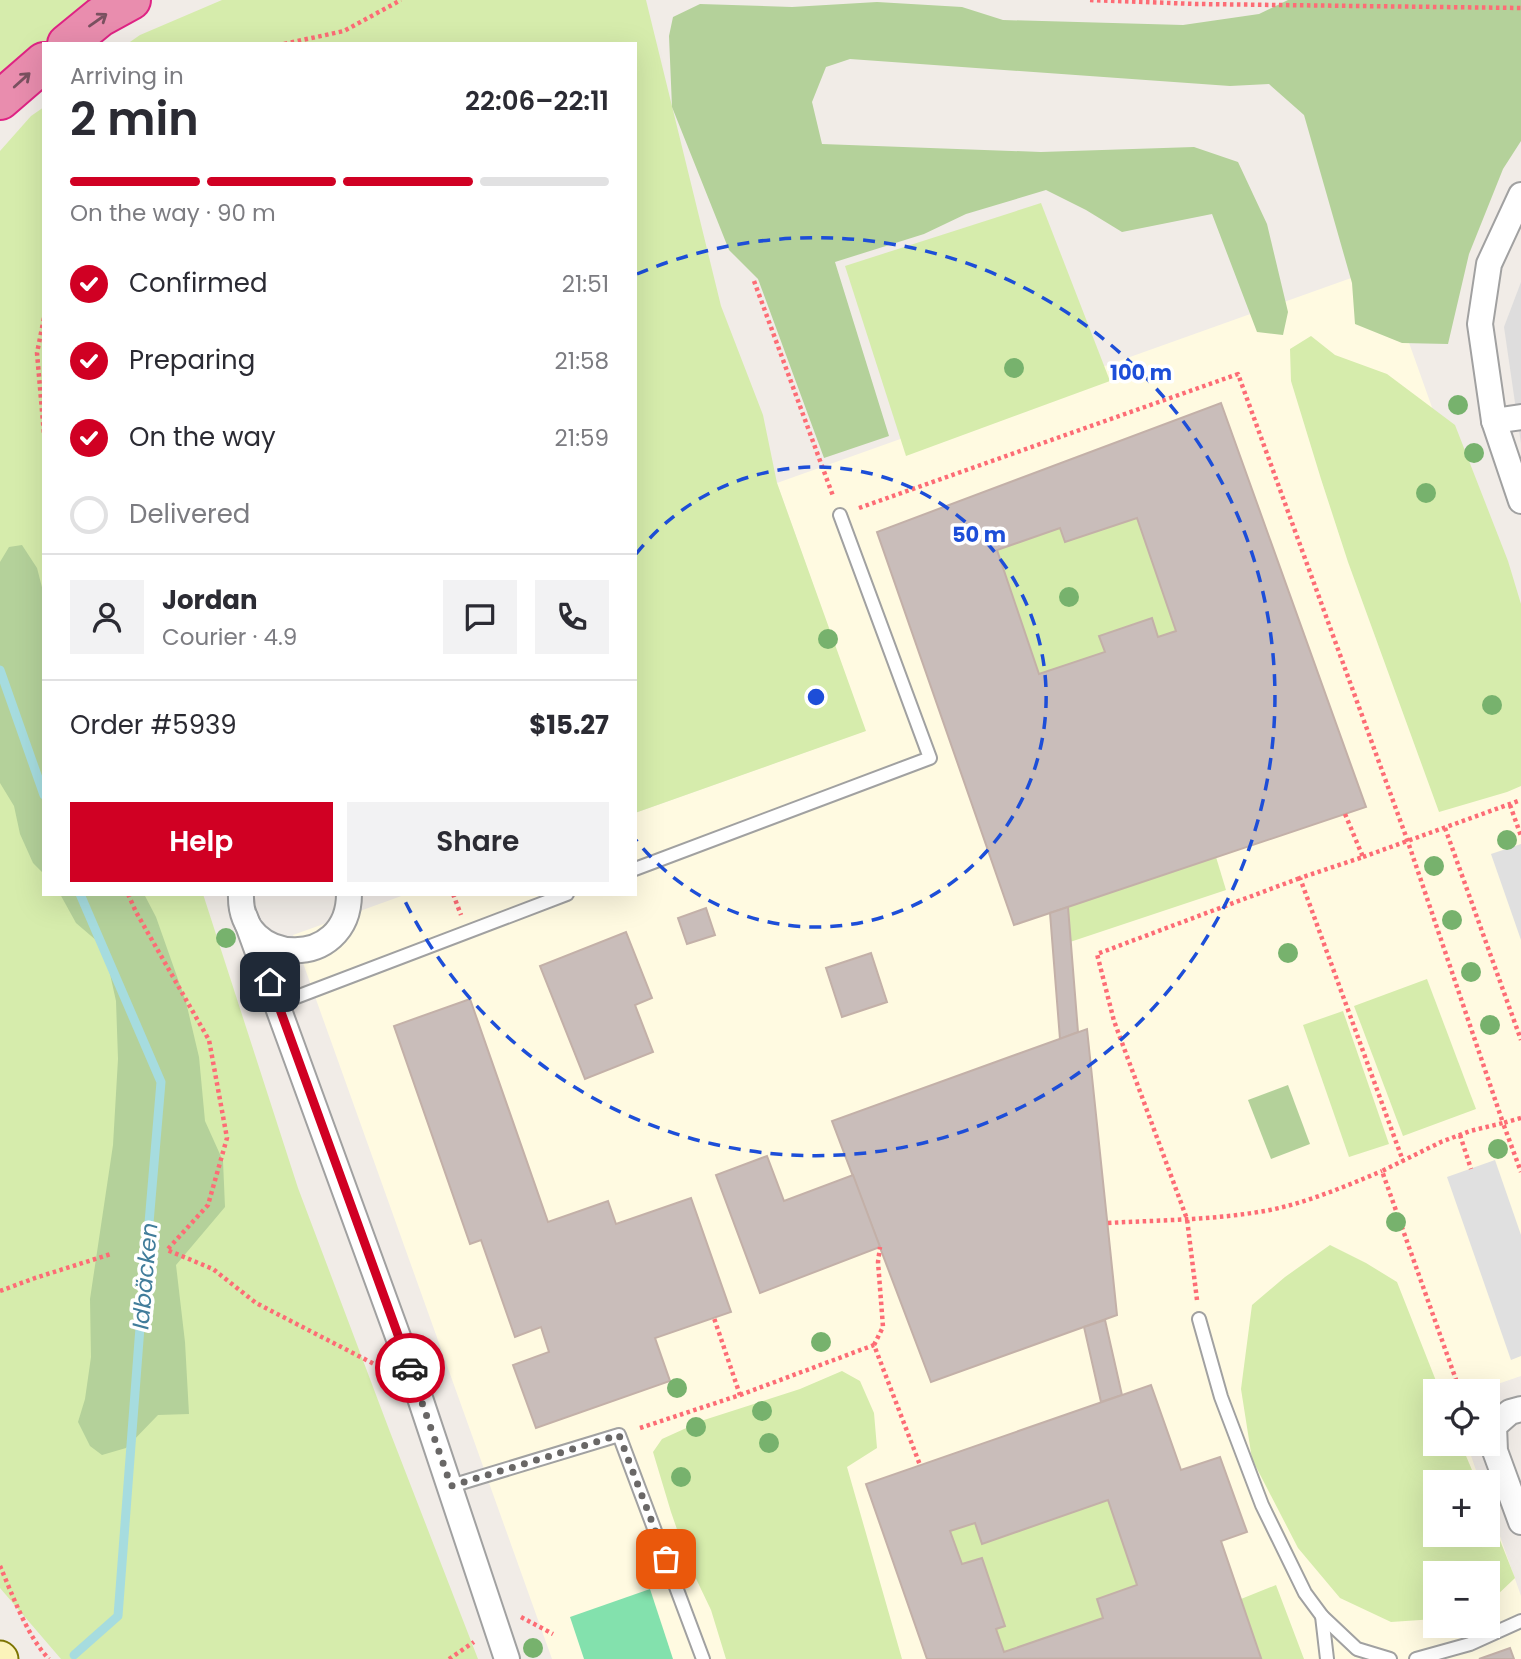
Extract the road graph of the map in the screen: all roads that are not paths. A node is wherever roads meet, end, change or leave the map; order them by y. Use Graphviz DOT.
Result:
graph roads {
  1 [pos="131,0"];
  2 [pos="69,42"];
  3 [pos="42,64"];
  4 [pos="0,100"];
  5 [pos="1521,195"];
  6 [pos="1521,417"];
  7 [pos="1494,421"];
  8 [pos="1521,501"];
  9 [pos="840,515"];
  10 [pos="637,868"];
  11 [pos="349,896"];
  12 [pos="562,896"];
  13 [pos="243,906"];
  14 [pos="278,1004"];
  15 [pos="1199,1319"];
  16 [pos="1521,1409"];
  17 [pos="451,1486"];
  18 [pos="1521,1522"];
  19 [pos="1322,1616"];
  20 [pos="1521,1621"];
  21 [pos="508,1659"];
  22 [pos="703,1659"];
  23 [pos="1327,1659"];
  24 [pos="1390,1659"];
  25 [pos="1416,1659"];
  2 -- 1 [label="highway, one-way"];
  4 -- 3 [label="highway, one-way"];
  5 -- 7 [label="street"];
  6 -- 7 [label="street"];
  7 -- 8 [label="street"];
  9 -- 10 [label="lane"];
  11 -- 13 [label="street"];
  12 -- 14 [label="lane"];
  13 -- 14 [label="street"];
  14 -- 17 [label="street"];
  15 -- 19 [label="lane"];
  16 -- 18 [label="street"];
  17 -- 21 [label="street"];
  17 -- 22 [label="lane"];
  19 -- 23 [label="lane"];
  19 -- 24 [label="lane"];
  20 -- 25 [label="lane"];
}
